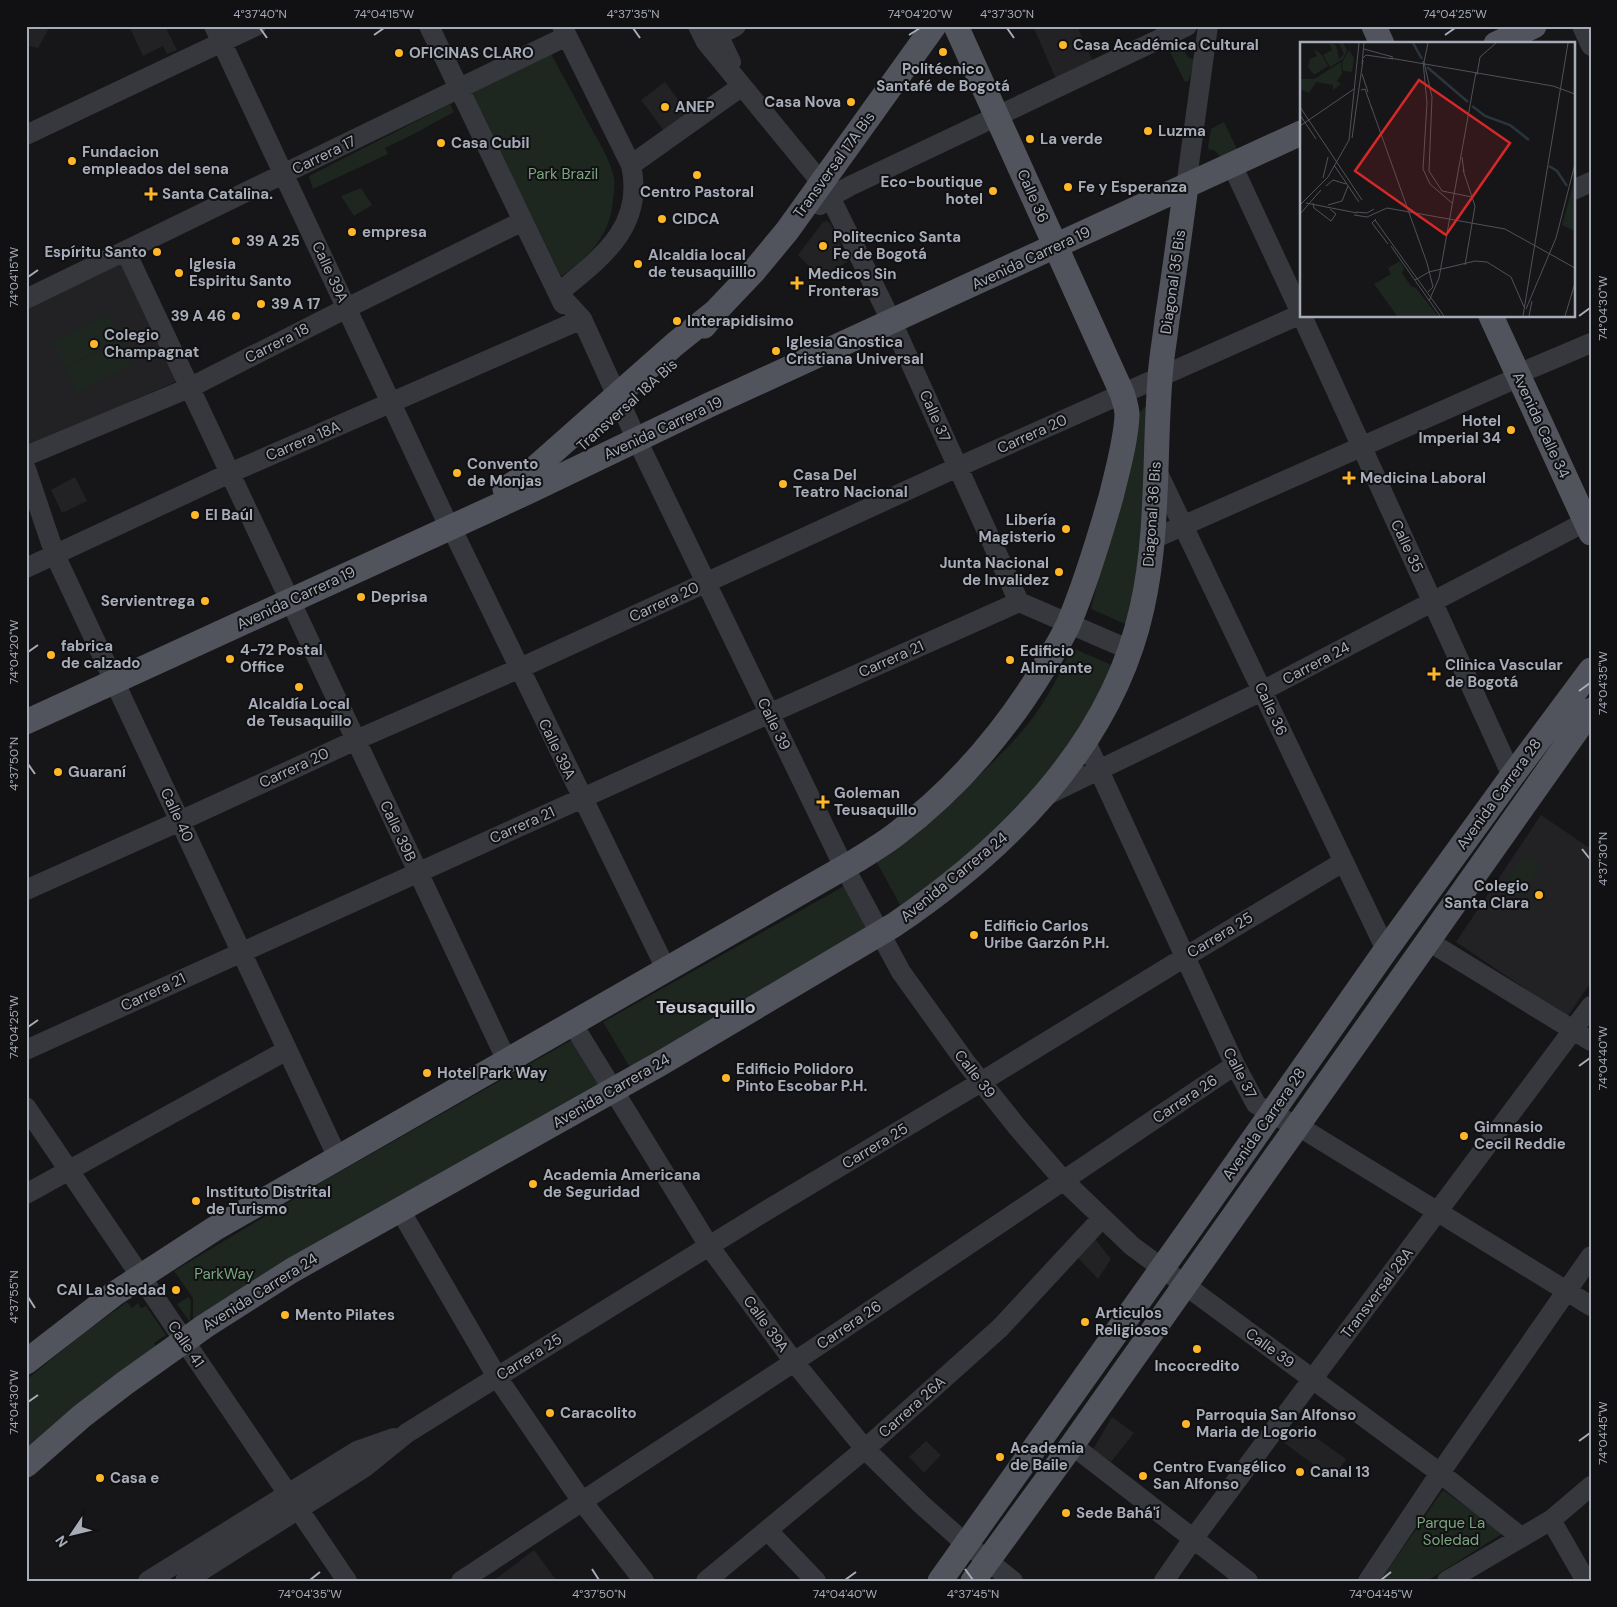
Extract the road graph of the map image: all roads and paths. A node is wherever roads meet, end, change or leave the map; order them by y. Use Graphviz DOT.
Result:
graph roads {
  1 [pos="256,26"];
  2 [pos="429,26"];
  3 [pos="934,26"];
  4 [pos="956,26"];
  5 [pos="1208,26"];
  6 [pos="1358,26"];
  7 [pos="1374,26"];
  8 [pos="1534,26"];
  9 [pos="1582,26"];
  10 [pos="1174,29"];
  11 [pos="565,31"];
  12 [pos="714,31"];
  13 [pos="218,34"];
  14 [pos="1366,42"];
  15 [pos="1381,42"];
  16 [pos="1500,42"];
  17 [pos="1591,46"];
  18 [pos="742,86"];
  19 [pos="459,89"];
  20 [pos="996,116"];
  21 [pos="1300,133"];
  22 [pos="26,135"];
  23 [pos="631,165"];
  24 [pos="1232,165"];
  25 [pos="285,174"];
  26 [pos="1591,182"];
  27 [pos="1186,186"];
  28 [pos="826,190"];
  29 [pos="1574,190"];
  30 [pos="523,220"];
  31 [pos="787,231"];
  32 [pos="1055,246"];
  33 [pos="126,252"];
  34 [pos="558,293"];
  35 [pos="26,299"];
  36 [pos="346,308"];
  37 [pos="1300,312"];
  38 [pos="1300,314"];
  39 [pos="1303,318"];
  40 [pos="1492,318"];
  41 [pos="1509,318"];
  42 [pos="577,321"];
  43 [pos="892,322"];
  44 [pos="1591,343"];
  45 [pos="1526,373"];
  46 [pos="1160,377"];
  47 [pos="190,388"];
  48 [pos="1122,393"];
  49 [pos="392,403"];
  50 [pos="617,405"];
  51 [pos="637,440"];
  52 [pos="1361,447"];
  53 [pos="26,456"];
  54 [pos="958,467"];
  55 [pos="1156,468"];
  56 [pos="26,469"];
  57 [pos="230,472"];
  58 [pos="529,483"];
  59 [pos="1591,496"];
  60 [pos="448,523"];
  61 [pos="1183,526"];
  62 [pos="1588,528"];
  63 [pos="1153,539"];
  64 [pos="55,555"];
  65 [pos="26,568"];
  66 [pos="706,583"];
  67 [pos="287,594"];
  68 [pos="1019,602"];
  69 [pos="1432,602"];
  70 [pos="1069,624"];
  71 [pos="1130,650"];
  72 [pos="518,669"];
  73 [pos="1591,670"];
  74 [pos="111,676"];
  75 [pos="1262,692"];
  76 [pos="26,708"];
  77 [pos="1591,710"];
  78 [pos="769,713"];
  79 [pos="26,722"];
  80 [pos="356,740"];
  81 [pos="1085,740"];
  82 [pos="1099,770"];
  83 [pos="1512,776"];
  84 [pos="581,798"];
  85 [pos="1042,798"];
  86 [pos="180,821"];
  87 [pos="1343,862"];
  88 [pos="844,868"];
  89 [pos="418,872"];
  90 [pos="26,890"];
  91 [pos="879,933"];
  92 [pos="1428,941"];
  93 [pos="1386,950"];
  94 [pos="241,952"];
  95 [pos="1185,957"];
  96 [pos="666,970"];
  97 [pos="1591,1006"];
  98 [pos="572,1023"];
  99 [pos="1573,1030"];
  100 [pos="1591,1041"];
  101 [pos="26,1050"];
  102 [pos="287,1050"];
  103 [pos="507,1061"];
  104 [pos="1235,1065"];
  105 [pos="981,1082"];
  106 [pos="614,1090"];
  107 [pos="26,1107"];
  108 [pos="1271,1114"];
  109 [pos="1298,1126"];
  110 [pos="338,1158"];
  111 [pos="69,1171"];
  112 [pos="1064,1181"];
  113 [pos="26,1194"];
  114 [pos="400,1210"];
  115 [pos="1438,1211"];
  116 [pos="1102,1218"];
  117 [pos="709,1246"];
  118 [pos="1591,1256"];
  119 [pos="1161,1268"];
  120 [pos="140,1277"];
  121 [pos="1185,1286"];
  122 [pos="1566,1291"];
  123 [pos="1591,1306"];
  124 [pos="184,1341"];
  125 [pos="26,1362"];
  126 [pos="794,1362"];
  127 [pos="497,1377"];
  128 [pos="1312,1380"];
  129 [pos="1072,1445"];
  130 [pos="865,1449"];
  131 [pos="26,1465"];
  132 [pos="1440,1473"];
  133 [pos="1591,1486"];
  134 [pos="582,1500"];
  135 [pos="293,1502"];
  136 [pos="1551,1520"];
  137 [pos="768,1531"];
  138 [pos="1522,1537"];
  139 [pos="1193,1539"];
  140 [pos="966,1543"];
  141 [pos="988,1561"];
  142 [pos="1452,1579"];
  143 [pos="148,1581"];
  144 [pos="185,1581"];
  145 [pos="347,1581"];
  146 [pos="460,1581"];
  147 [pos="644,1581"];
  148 [pos="706,1581"];
  149 [pos="816,1581"];
  150 [pos="940,1581"];
  151 [pos="973,1581"];
  152 [pos="1013,1581"];
  153 [pos="1164,1581"];
  154 [pos="1248,1581"];
  155 [pos="1368,1581"];
  156 [pos="1586,1581"];
  1 -- 13 [label="street"];
  2 -- 19 [label="street, Calle 39"];
  3 -- 28 [label="main road, Transversal 17A Bis"];
  4 -- 20 [label="main road, Calle 36"];
  5 -- 27 [label="street"];
  6 -- 14 [label="main road"];
  7 -- 15 [label="main road"];
  8 -- 16 [label="main road"];
  9 -- 17 [label="street"];
  10 -- 20 [label="street"];
  11 -- 19 [label="street, Carrera 17"];
  11 -- 23 [label="street"];
  12 -- 18 [label="street, Calle 37"];
  13 -- 22 [label="street"];
  13 -- 25 [label="street, Calle 39A"];
  18 -- 23 [label="street"];
  18 -- 28 [label="street, Calle 37"];
  19 -- 25 [label="street, Carrera 17"];
  19 -- 30 [label="street, Calle 39"];
  20 -- 28 [label="street"];
  20 -- 32 [label="main road, Calle 36"];
  21 -- 24 [label="main road, Avenida Carrera 19"];
  23 -- 34 [label="street"];
  24 -- 27 [label="main road, Avenida Carrera 19"];
  24 -- 37 [label="street, Calle 35"];
  25 -- 33 [label="street, Carrera 17"];
  25 -- 36 [label="street, Calle 39A"];
  26 -- 29 [label="street"];
  27 -- 32 [label="main road, Avenida Carrera 19"];
  27 -- 46 [label="main road, Diagonal 35 Bis"];
  28 -- 31 [label="main road, Transversal 17A Bis"];
  28 -- 43 [label="street, Calle 37"];
  30 -- 34 [label="street, Calle 39"];
  30 -- 36 [label="street, Carrera 18"];
  31 -- 50 [label="main road, Transversal 18A Bis"];
  32 -- 43 [label="main road, Avenida Carrera 19"];
  32 -- 48 [label="main road, Calle 36"];
  33 -- 35 [label="street, Carrera 17"];
  33 -- 47 [label="street, Calle 39B"];
  34 -- 42 [label="street, Calle 39"];
  36 -- 47 [label="street, Carrera 18"];
  36 -- 49 [label="street, Calle 39A"];
  38 -- 46 [label="street, Carrera 20"];
  39 -- 52 [label="street, Calle 35"];
  40 -- 45 [label="main road, Avenida Calle 34"];
  41 -- 45 [label="main road, Avenida Calle 34"];
  42 -- 49 [label="street, Carrera 18A"];
  42 -- 50 [label="street, Calle 39"];
  43 -- 51 [label="main road, Avenida Carrera 19"];
  43 -- 54 [label="street, Calle 37"];
  44 -- 45 [label="street"];
  45 -- 52 [label="street"];
  45 -- 59 [label="main road, Avenida Calle 34"];
  45 -- 62 [label="main road, Avenida Calle 34"];
  46 -- 48 [label="street, Carrera 20"];
  46 -- 55 [label="main road, Diagonal 36 Bis"];
  47 -- 53 [label="street, Carrera 18"];
  47 -- 57 [label="street, Calle 39B"];
  48 -- 54 [label="street, Carrera 20"];
  48 -- 70 [label="main road"];
  49 -- 57 [label="street, Carrera 18A"];
  49 -- 60 [label="street, Calle 39A"];
  50 -- 51 [label="street, Calle 39"];
  50 -- 58 [label="main road, Transversal 18A Bis"];
  51 -- 58 [label="main road, Avenida Carrera 19"];
  51 -- 66 [label="street, Calle 39"];
  52 -- 61 [label="street"];
  52 -- 69 [label="street, Calle 35"];
  54 -- 66 [label="street, Carrera 20"];
  54 -- 68 [label="street, Calle 37"];
  55 -- 61 [label="street, Calle 36"];
  55 -- 63 [label="main road, Diagonal 36 Bis"];
  56 -- 64 [label="street, Calle 40"];
  57 -- 64 [label="street, Carrera 18A"];
  57 -- 67 [label="street, Calle 39B"];
  58 -- 60 [label="main road, Avenida Carrera 19"];
  60 -- 67 [label="main road, Avenida Carrera 19"];
  60 -- 72 [label="street, Calle 39A"];
  61 -- 63 [label="street"];
  61 -- 75 [label="street, Calle 36"];
  62 -- 69 [label="street, Carrera 24"];
  63 -- 71 [label="main road, Diagonal 36 Bis"];
  64 -- 65 [label="street, Carrera 18A"];
  64 -- 74 [label="street, Calle 40"];
  66 -- 72 [label="street, Carrera 20"];
  66 -- 78 [label="street, Calle 39"];
  67 -- 74 [label="main road, Avenida Carrera 19"];
  67 -- 80 [label="street, Calle 39B"];
  68 -- 70 [label="street"];
  68 -- 78 [label="street, Carrera 21"];
  69 -- 75 [label="street, Carrera 24"];
  69 -- 83 [label="street, Calle 35"];
  70 -- 71 [label="street"];
  70 -- 88 [label="main road"];
  71 -- 81 [label="main road, Avenida Carrera 24"];
  72 -- 80 [label="street, Carrera 20"];
  72 -- 84 [label="street, Calle 39A"];
  73 -- 83 [label="main road, Avenida Carrera 28"];
  74 -- 76 [label="main road, Avenida Carrera 19"];
  74 -- 79 [label="main road, Avenida Carrera 19"];
  74 -- 86 [label="street, Calle 40"];
  75 -- 82 [label="street, Carrera 24"];
  75 -- 87 [label="street, Calle 36"];
  77 -- 92 [label="main road, Avenida Carrera 28"];
  78 -- 84 [label="street, Carrera 21"];
  78 -- 88 [label="street, Calle 39"];
  80 -- 86 [label="street, Carrera 20"];
  80 -- 89 [label="street, Calle 39B"];
  81 -- 82 [label="street, Calle 37"];
  81 -- 85 [label="main road, Avenida Carrera 24"];
  82 -- 85 [label="street, Carrera 24"];
  82 -- 95 [label="street, Calle 37"];
  83 -- 93 [label="main road, Avenida Carrera 28"];
  84 -- 89 [label="street, Carrera 21"];
  84 -- 96 [label="street, Calle 39A"];
  85 -- 91 [label="main road, Avenida Carrera 24"];
  86 -- 90 [label="street, Carrera 20"];
  86 -- 94 [label="street, Calle 40"];
  87 -- 93 [label="street, Calle 36"];
  87 -- 95 [label="street, Carrera 25"];
  88 -- 91 [label="street, Calle 39"];
  88 -- 96 [label="main road"];
  89 -- 94 [label="street, Carrera 21"];
  89 -- 103 [label="street, Calle 39B"];
  91 -- 105 [label="street, Calle 39"];
  91 -- 106 [label="main road, Avenida Carrera 24"];
  92 -- 99 [label="street"];
  92 -- 109 [label="main road, Avenida Carrera 28"];
  93 -- 108 [label="main road, Avenida Carrera 28"];
  94 -- 101 [label="street, Carrera 21"];
  94 -- 102 [label="street, Calle 40"];
  95 -- 104 [label="street, Calle 37"];
  95 -- 105 [label="street, Carrera 25"];
  96 -- 98 [label="main road"];
  97 -- 99 [label="street, Transversal 28A"];
  98 -- 103 [label="main road"];
  98 -- 106 [label="street, Calle 39A"];
  99 -- 100 [label="street"];
  99 -- 115 [label="street, Transversal 28A"];
  102 -- 110 [label="street, Calle 40"];
  102 -- 111 [label="street"];
  103 -- 110 [label="main road"];
  104 -- 108 [label="street, Calle 37"];
  104 -- 112 [label="street, Carrera 26"];
  105 -- 112 [label="street, Calle 39"];
  105 -- 117 [label="street, Carrera 25"];
  106 -- 114 [label="main road, Avenida Carrera 24"];
  106 -- 117 [label="street, Calle 39A"];
  107 -- 111 [label="street, Calle 41"];
  108 -- 109 [label="street, Calle 37"];
  108 -- 119 [label="main road, Avenida Carrera 28"];
  109 -- 115 [label="street, Calle 37"];
  109 -- 121 [label="main road, Avenida Carrera 28"];
  110 -- 120 [label="main road"];
  111 -- 113 [label="street"];
  111 -- 120 [label="street, Calle 41"];
  112 -- 116 [label="street, Calle 39"];
  112 -- 126 [label="street, Carrera 26"];
  114 -- 124 [label="main road, Avenida Carrera 24"];
  114 -- 127 [label="street"];
  115 -- 122 [label="street, Calle 37"];
  115 -- 128 [label="street, Transversal 28A"];
  116 -- 119 [label="street, Calle 39"];
  116 -- 130 [label="street, Carrera 26A"];
  117 -- 126 [label="street, Calle 39A"];
  117 -- 127 [label="street, Carrera 25"];
  118 -- 122 [label="street"];
  119 -- 121 [label="street, Calle 39"];
  119 -- 140 [label="main road, Avenida Carrera 28"];
  120 -- 124 [label="street, Calle 41"];
  120 -- 125 [label="main road"];
  121 -- 128 [label="street, Calle 39"];
  121 -- 129 [label="main road, Avenida Carrera 28"];
  122 -- 123 [label="street, Calle 37"];
  122 -- 132 [label="street"];
  124 -- 131 [label="main road, Avenida Carrera 24"];
  124 -- 135 [label="street, Calle 41"];
  126 -- 130 [label="street, Calle 39A"];
  126 -- 134 [label="street, Carrera 26"];
  127 -- 134 [label="street"];
  127 -- 135 [label="street, Carrera 25"];
  128 -- 132 [label="street, Calle 39"];
  128 -- 139 [label="street, Transversal 28A"];
  129 -- 139 [label="street"];
  129 -- 141 [label="main road, Avenida Carrera 28"];
  130 -- 137 [label="street, Carrera 26A"];
  130 -- 140 [label="street, Calle 39A"];
  132 -- 138 [label="street, Calle 39"];
  132 -- 155 [label="street"];
  133 -- 136 [label="street"];
  134 -- 146 [label="street, Carrera 26"];
  134 -- 147 [label="street"];
  135 -- 143 [label="street, Carrera 25"];
  135 -- 144 [label="street, Carrera 25"];
  135 -- 145 [label="street, Calle 41"];
  136 -- 138 [label="street"];
  136 -- 156 [label="street"];
  137 -- 148 [label="street, Carrera 26A"];
  137 -- 149 [label="street"];
  138 -- 142 [label="street"];
  139 -- 153 [label="street, Transversal 28A"];
  139 -- 154 [label="street"];
  140 -- 141 [label="street, Calle 39A"];
  140 -- 150 [label="main road, Avenida Carrera 28"];
  141 -- 151 [label="main road, Avenida Carrera 28"];
  141 -- 152 [label="street, Calle 39A"];
}
